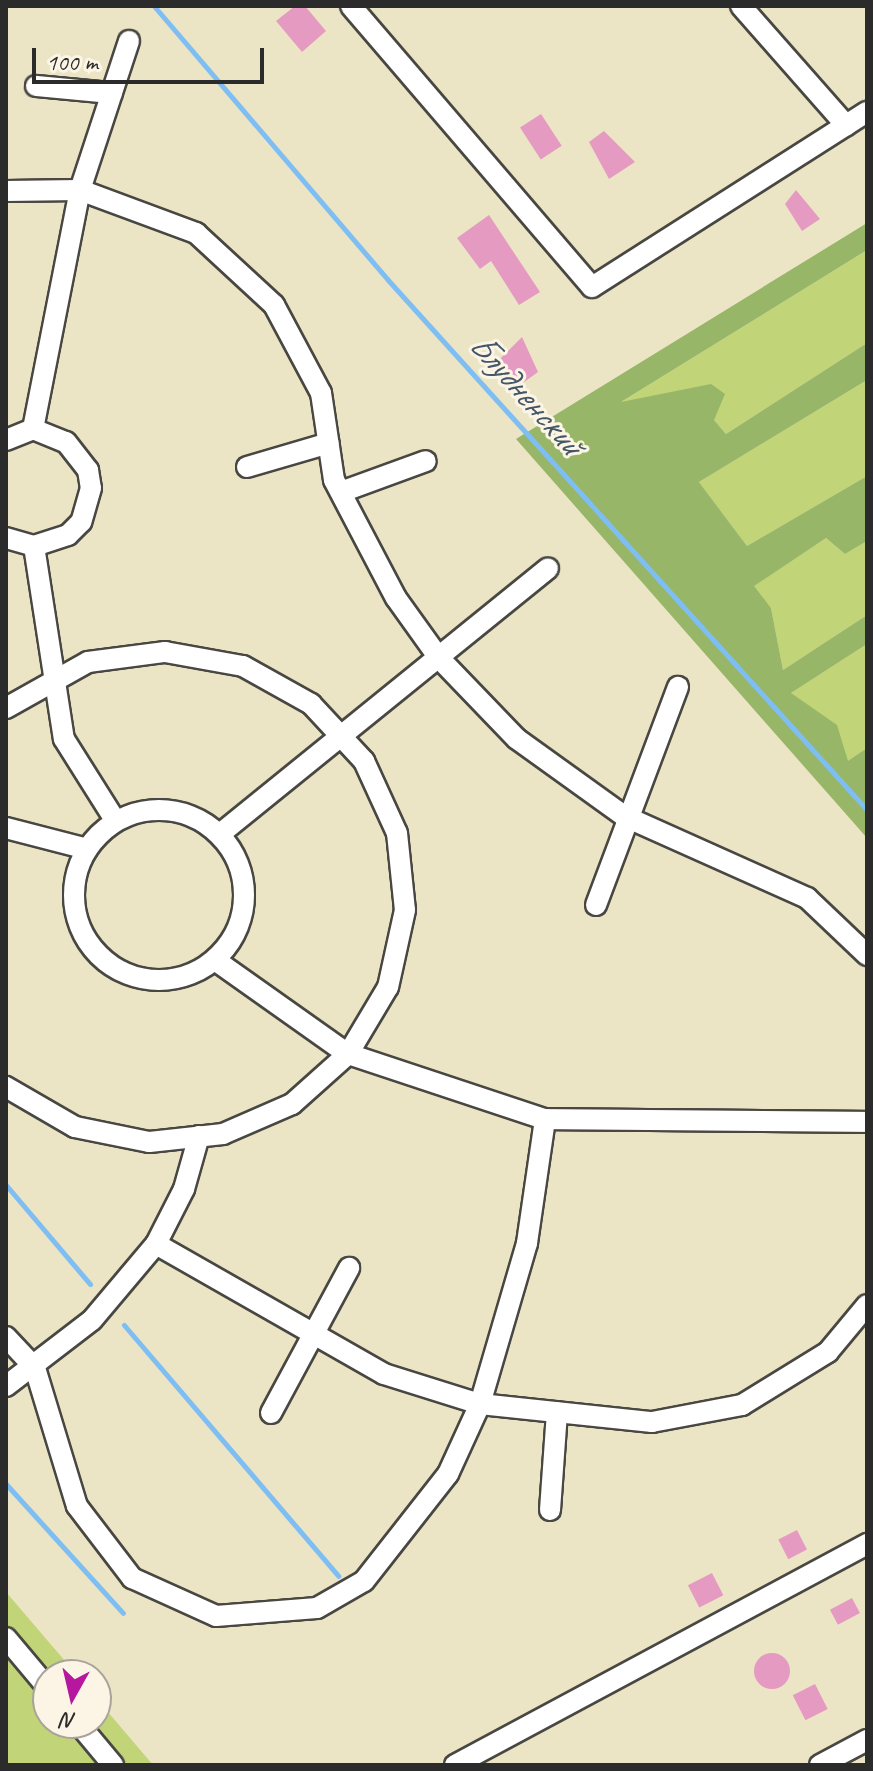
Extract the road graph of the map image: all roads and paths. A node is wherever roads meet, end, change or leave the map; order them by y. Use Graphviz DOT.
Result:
graph roads {
  1 [pos="351,6"];
  2 [pos="741,6"];
  3 [pos="129,41"];
  4 [pos="36,86"];
  5 [pos="112,93"];
  6 [pos="867,112"];
  7 [pos="846,125"];
  8 [pos="80,190"];
  9 [pos="6,191"];
  10 [pos="33,429"];
  11 [pos="6,440"];
  12 [pos="329,443"];
  13 [pos="426,461"];
  14 [pos="247,467"];
  15 [pos="341,492"];
  16 [pos="6,538"];
  17 [pos="34,546"];
  18 [pos="548,568"];
  19 [pos="439,658"];
  20 [pos="51,680"];
  21 [pos="678,687"];
  22 [pos="6,708"];
  23 [pos="343,738"];
  24 [pos="624,816"];
  25 [pos="115,820"];
  26 [pos="6,828"];
  27 [pos="220,834"];
  28 [pos="87,849"];
  29 [pos="596,905"];
  30 [pos="867,955"];
  31 [pos="215,960"];
  32 [pos="348,1054"];
  33 [pos="6,1087"];
  34 [pos="545,1119"];
  35 [pos="867,1122"];
  36 [pos="199,1136"];
  37 [pos="156,1244"];
  38 [pos="349,1268"];
  39 [pos="867,1305"];
  40 [pos="313,1336"];
  41 [pos="6,1337"];
  42 [pos="35,1368"];
  43 [pos="6,1386"];
  44 [pos="480,1404"];
  45 [pos="557,1412"];
  46 [pos="271,1413"];
  47 [pos="550,1510"];
  48 [pos="867,1544"];
  49 [pos="6,1638"];
  50 [pos="32,1669"];
  51 [pos="91,1739"];
  52 [pos="867,1740"];
  53 [pos="113,1765"];
  54 [pos="455,1765"];
  55 [pos="820,1765"];
  1 -- 7 [label="street"];
  2 -- 7 [label="street"];
  3 -- 5 [label="street"];
  4 -- 5 [label="street"];
  5 -- 8 [label="street"];
  6 -- 7 [label="street"];
  8 -- 9 [label="street"];
  8 -- 10 [label="street"];
  8 -- 12 [label="street"];
  10 -- 11 [label="street"];
  10 -- 17 [label="street"];
  12 -- 14 [label="street"];
  12 -- 15 [label="street"];
  13 -- 15 [label="street"];
  15 -- 19 [label="street"];
  16 -- 17 [label="street"];
  17 -- 20 [label="street"];
  18 -- 19 [label="street"];
  19 -- 23 [label="street"];
  19 -- 24 [label="street"];
  20 -- 22 [label="street"];
  20 -- 23 [label="street"];
  20 -- 25 [label="street"];
  21 -- 24 [label="street"];
  23 -- 27 [label="street"];
  23 -- 32 [label="street"];
  24 -- 29 [label="street"];
  24 -- 30 [label="street"];
  25 -- 27 [label="street"];
  25 -- 28 [label="street"];
  26 -- 28 [label="street"];
  27 -- 31 [label="street"];
  28 -- 31 [label="street"];
  31 -- 32 [label="street"];
  32 -- 34 [label="street"];
  32 -- 36 [label="street"];
  33 -- 36 [label="street"];
  34 -- 35 [label="street"];
  34 -- 44 [label="street"];
  36 -- 37 [label="street"];
  37 -- 40 [label="street"];
  37 -- 42 [label="street"];
  38 -- 40 [label="street"];
  39 -- 45 [label="street"];
  40 -- 44 [label="street"];
  40 -- 46 [label="street"];
  41 -- 42 [label="street"];
  42 -- 43 [label="street"];
  42 -- 44 [label="street"];
  44 -- 45 [label="street"];
  45 -- 47 [label="street"];
  48 -- 54 [label="street"];
  49 -- 50 [label="street"];
  51 -- 53 [label="street"];
  52 -- 55 [label="street"];
}
